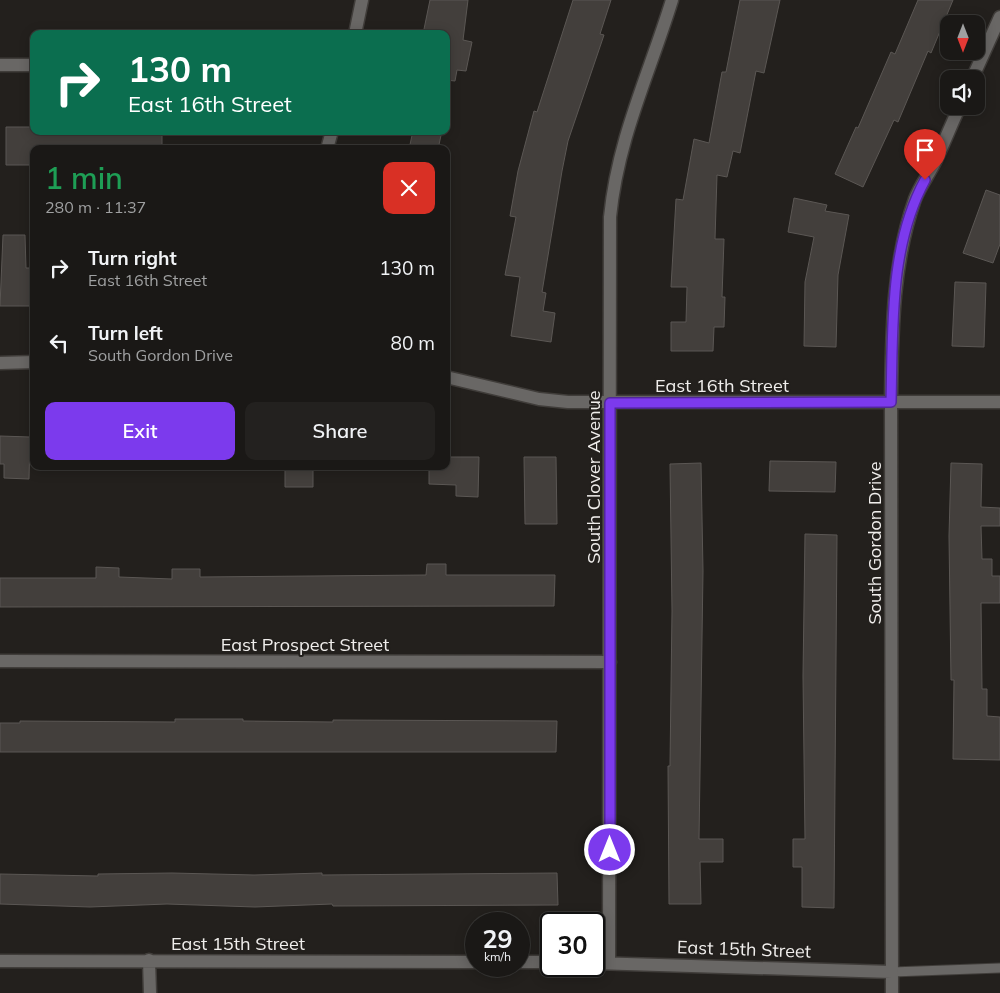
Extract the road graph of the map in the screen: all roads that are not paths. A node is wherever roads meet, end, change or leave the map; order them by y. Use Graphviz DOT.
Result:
graph roads {
  1 [pos="362,0"];
  2 [pos="672,0"];
  3 [pos="1000,17"];
  4 [pos="355,30"];
  5 [pos="0,65"];
  6 [pos="30,65"];
  7 [pos="976,70"];
  8 [pos="956,115"];
  9 [pos="0,362"];
  10 [pos="30,362"];
  11 [pos="450,378"];
  12 [pos="891,402"];
  13 [pos="1000,402"];
  14 [pos="610,403"];
  15 [pos="0,661"];
  16 [pos="610,662"];
  17 [pos="149,960"];
  18 [pos="0,961"];
  19 [pos="465,962"];
  20 [pos="605,963"];
  21 [pos="609,963"];
  22 [pos="1000,968"];
  23 [pos="892,972"];
  24 [pos="150,993"];
  25 [pos="892,993"];
  1 -- 4 [label="street"];
  2 -- 14 [label="street, South Clover Avenue"];
  3 -- 7 [label="street"];
  5 -- 6 [label="street"];
  8 -- 12 [label="street, South Gordon Drive"];
  9 -- 10 [label="street"];
  11 -- 14 [label="street, East 16th Street"];
  12 -- 13 [label="street, East 16th Street"];
  12 -- 14 [label="street, East 16th Street"];
  12 -- 23 [label="street, South Gordon Drive"];
  14 -- 16 [label="street, South Clover Avenue"];
  15 -- 16 [label="street, East Prospect Street"];
  16 -- 21 [label="street, South Clover Avenue"];
  17 -- 18 [label="street, East 15th Street"];
  17 -- 19 [label="street, East 15th Street"];
  17 -- 24 [label="street"];
  20 -- 21 [label="street, East 15th Street"];
  21 -- 23 [label="street, East 15th Street"];
  22 -- 23 [label="lane"];
  23 -- 25 [label="street, South Gordon Drive"];
}
